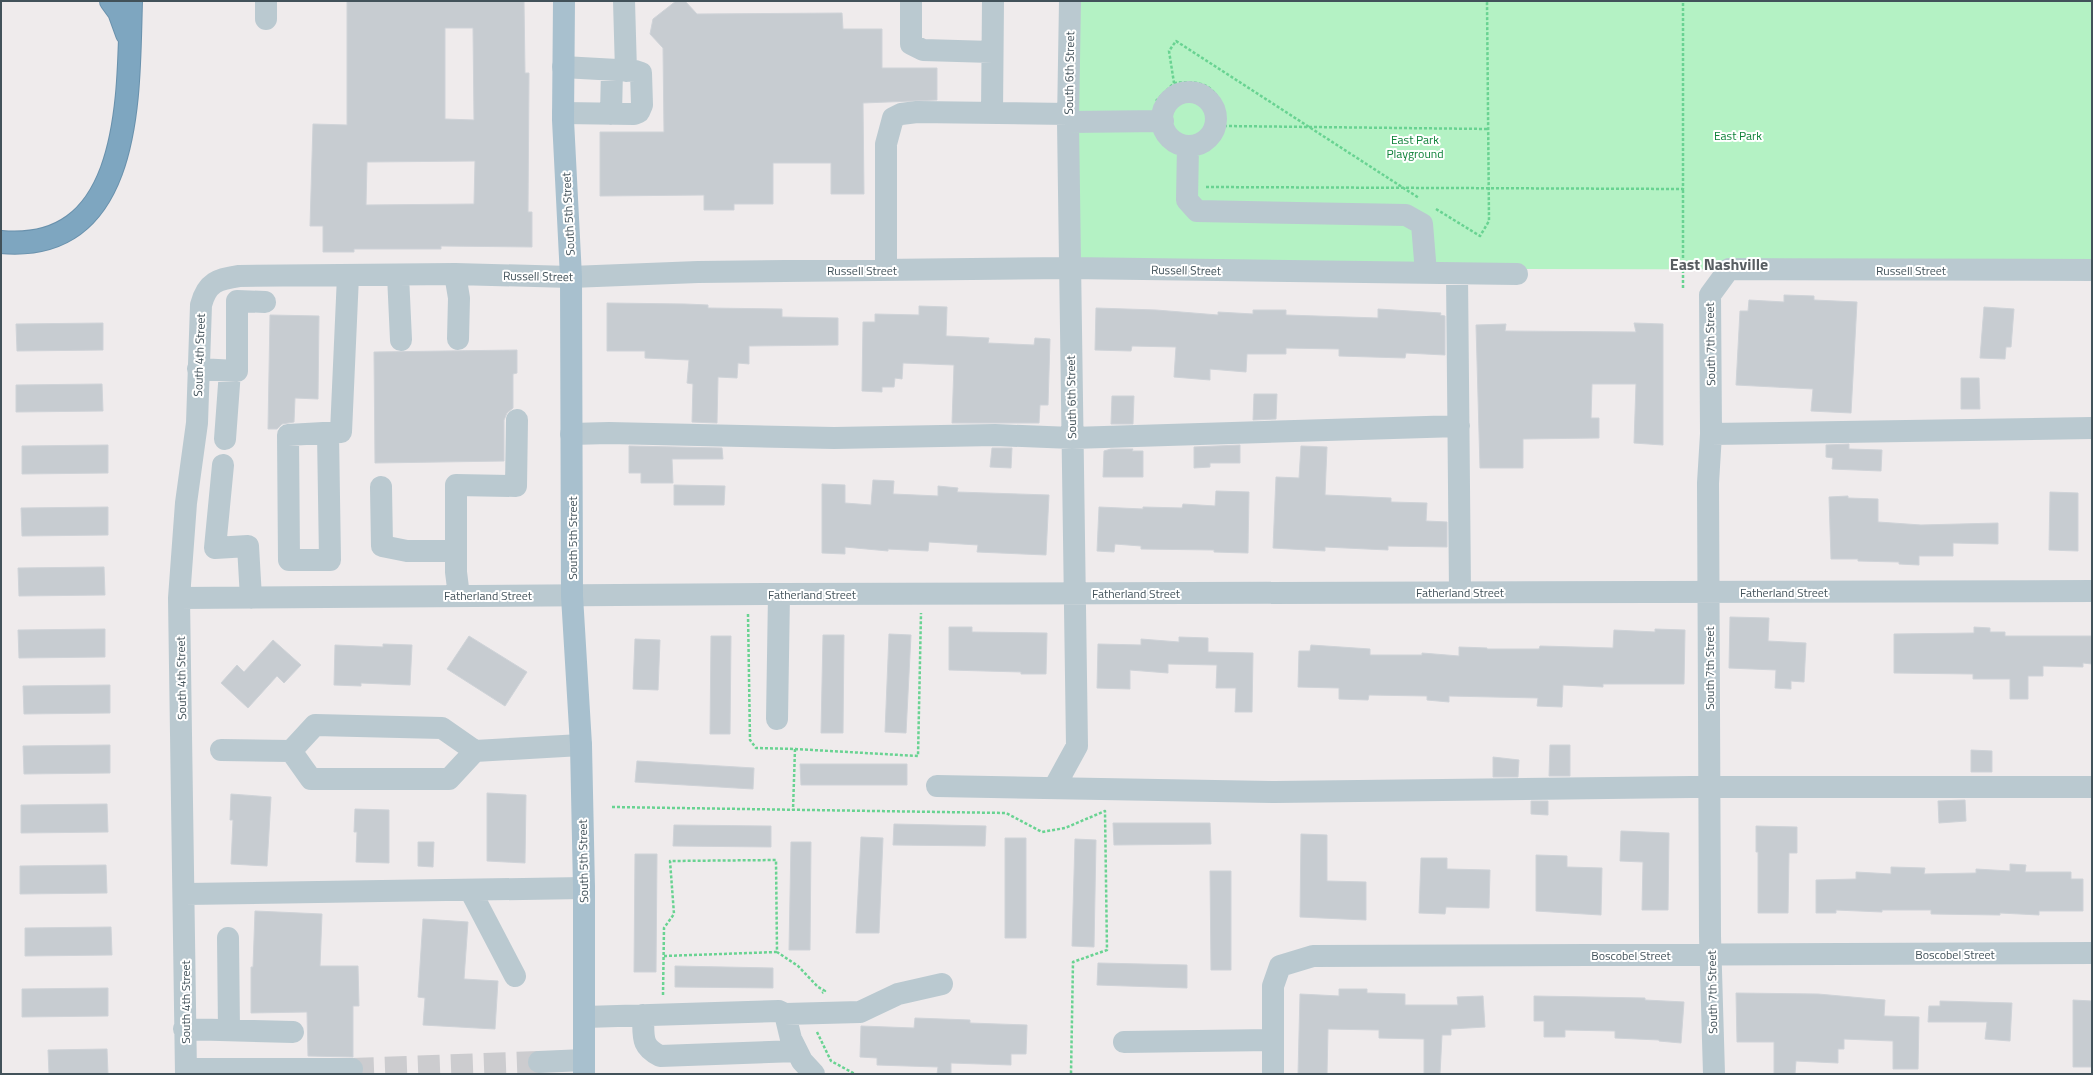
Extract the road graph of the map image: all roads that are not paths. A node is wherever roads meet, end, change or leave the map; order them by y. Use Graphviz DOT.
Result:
graph roads {
  1 [pos="111,1"];
  2 [pos="131,1"];
  3 [pos="564,1"];
  4 [pos="624,1"];
  5 [pos="911,1"];
  6 [pos="994,1"];
  7 [pos="1070,1"];
  8 [pos="130,39"];
  9 [pos="992,52"];
  10 [pos="563,68"];
  11 [pos="626,71"];
  12 [pos="563,113"];
  13 [pos="992,113"];
  14 [pos="611,114"];
  15 [pos="1157,114"];
  16 [pos="1068,118"];
  17 [pos="1195,148"];
  18 [pos="1,242"];
  19 [pos="1070,268"];
  20 [pos="1729,269"];
  21 [pos="886,270"];
  22 [pos="2092,270"];
  23 [pos="455,274"];
  24 [pos="1426,274"];
  25 [pos="1457,274"];
  26 [pos="1518,274"];
  27 [pos="348,276"];
  28 [pos="398,276"];
  29 [pos="571,277"];
  30 [pos="210,286"];
  31 [pos="265,302"];
  32 [pos="458,339"];
  33 [pos="401,340"];
  34 [pos="198,369"];
  35 [pos="230,371"];
  36 [pos="517,420"];
  37 [pos="1459,426"];
  38 [pos="2092,428"];
  39 [pos="328,433"];
  40 [pos="572,434"];
  41 [pos="1711,434"];
  42 [pos="1072,438"];
  43 [pos="225,439"];
  44 [pos="223,465"];
  45 [pos="380,487"];
  46 [pos="456,551"];
  47 [pos="2092,591"];
  48 [pos="1460,592"];
  49 [pos="1074,593"];
  50 [pos="1709,593"];
  51 [pos="779,594"];
  52 [pos="459,596"];
  53 [pos="572,596"];
  54 [pos="179,598"];
  55 [pos="251,598"];
  56 [pos="777,719"];
  57 [pos="581,745"];
  58 [pos="221,750"];
  59 [pos="291,751"];
  60 [pos="475,751"];
  61 [pos="937,786"];
  62 [pos="2092,787"];
  63 [pos="1054,788"];
  64 [pos="1710,788"];
  65 [pos="584,888"];
  66 [pos="470,890"];
  67 [pos="185,894"];
  68 [pos="228,938"];
  69 [pos="2092,953"];
  70 [pos="1711,956"];
  71 [pos="515,976"];
  72 [pos="942,984"];
  73 [pos="785,1014"];
  74 [pos="643,1015"];
  75 [pos="585,1017"];
  76 [pos="184,1029"];
  77 [pos="229,1030"];
  78 [pos="293,1032"];
  79 [pos="1273,1040"];
  80 [pos="1124,1042"];
  81 [pos="797,1051"];
  82 [pos="539,1062"];
  83 [pos="584,1067"];
  84 [pos="352,1069"];
  85 [pos="186,1072"];
  86 [pos="814,1074"];
  87 [pos="1273,1074"];
  88 [pos="1714,1074"];
  1 -- 8 [label="highway"];
  2 -- 8 [label="highway"];
  3 -- 10 [label="main road, South 5th Street"];
  4 -- 11 [label="street"];
  5 -- 9 [label="street"];
  6 -- 9 [label="street"];
  7 -- 16 [label="street, South 6th Street"];
  8 -- 18 [label="highway"];
  9 -- 13 [label="street"];
  10 -- 11 [label="street"];
  10 -- 12 [label="main road, South 5th Street"];
  11 -- 14 [label="street"];
  11 -- 14 [label="street"];
  12 -- 14 [label="street"];
  12 -- 29 [label="main road, South 5th Street"];
  13 -- 16 [label="street"];
  13 -- 21 [label="street"];
  15 -- 16 [label="street"];
  15 -- 17 [label="street"];
  15 -- 17 [label="street"];
  16 -- 19 [label="street, South 6th Street"];
  17 -- 24 [label="street"];
  19 -- 21 [label="street, Russell Street"];
  19 -- 24 [label="street, Russell Street"];
  19 -- 42 [label="street, South 6th Street"];
  20 -- 22 [label="street, Russell Street"];
  20 -- 41 [label="street, South 7th Street"];
  21 -- 29 [label="street, Russell Street"];
  23 -- 28 [label="street, Russell Street"];
  23 -- 29 [label="street, Russell Street"];
  23 -- 32 [label="street"];
  24 -- 25 [label="street, Russell Street"];
  25 -- 26 [label="street, Russell Street"];
  25 -- 37 [label="street"];
  27 -- 28 [label="street, Russell Street"];
  27 -- 30 [label="street, Russell Street"];
  27 -- 39 [label="street"];
  28 -- 33 [label="street"];
  29 -- 40 [label="main road, South 5th Street"];
  30 -- 34 [label="street, South 4th Street"];
  31 -- 35 [label="street"];
  34 -- 35 [label="street"];
  34 -- 54 [label="street, South 4th Street"];
  35 -- 43 [label="street"];
  36 -- 46 [label="street"];
  37 -- 42 [label="street"];
  37 -- 48 [label="street"];
  38 -- 41 [label="street"];
  39 -- 39 [label="street"];
  40 -- 42 [label="street"];
  40 -- 53 [label="main road, South 5th Street"];
  41 -- 50 [label="street, South 7th Street"];
  42 -- 49 [label="street, South 6th Street"];
  44 -- 55 [label="street"];
  45 -- 46 [label="street"];
  46 -- 52 [label="street"];
  47 -- 50 [label="street, Fatherland Street"];
  48 -- 49 [label="street, Fatherland Street"];
  48 -- 50 [label="street, Fatherland Street"];
  49 -- 51 [label="street, Fatherland Street"];
  49 -- 63 [label="street, South 6th Street"];
  50 -- 64 [label="street, South 7th Street"];
  51 -- 53 [label="street, Fatherland Street"];
  51 -- 56 [label="street"];
  52 -- 53 [label="street, Fatherland Street"];
  52 -- 55 [label="street, Fatherland Street"];
  53 -- 57 [label="main road, South 5th Street"];
  54 -- 55 [label="street, Fatherland Street"];
  54 -- 67 [label="street, South 4th Street"];
  57 -- 60 [label="street"];
  57 -- 65 [label="main road, South 5th Street"];
  58 -- 59 [label="street"];
  59 -- 60 [label="street"];
  59 -- 60 [label="street"];
  61 -- 63 [label="street"];
  62 -- 64 [label="street"];
  63 -- 64 [label="street"];
  64 -- 70 [label="street, South 7th Street"];
  65 -- 66 [label="street"];
  65 -- 75 [label="main road, South 5th Street"];
  66 -- 67 [label="street"];
  66 -- 71 [label="street"];
  67 -- 76 [label="street, South 4th Street"];
  68 -- 77 [label="street"];
  69 -- 70 [label="street, Boscobel Street"];
  70 -- 79 [label="street, Boscobel Street"];
  70 -- 88 [label="street, South 7th Street"];
  72 -- 73 [label="street"];
  73 -- 74 [label="street"];
  73 -- 81 [label="street"];
  74 -- 75 [label="street"];
  74 -- 81 [label="street"];
  75 -- 83 [label="main road, South 5th Street"];
  76 -- 77 [label="street"];
  76 -- 85 [label="street, South 4th Street"];
  77 -- 78 [label="street"];
  79 -- 80 [label="street"];
  79 -- 87 [label="street, Boscobel Street"];
  81 -- 86 [label="street"];
  82 -- 83 [label="street"];
  84 -- 85 [label="street"];
}
